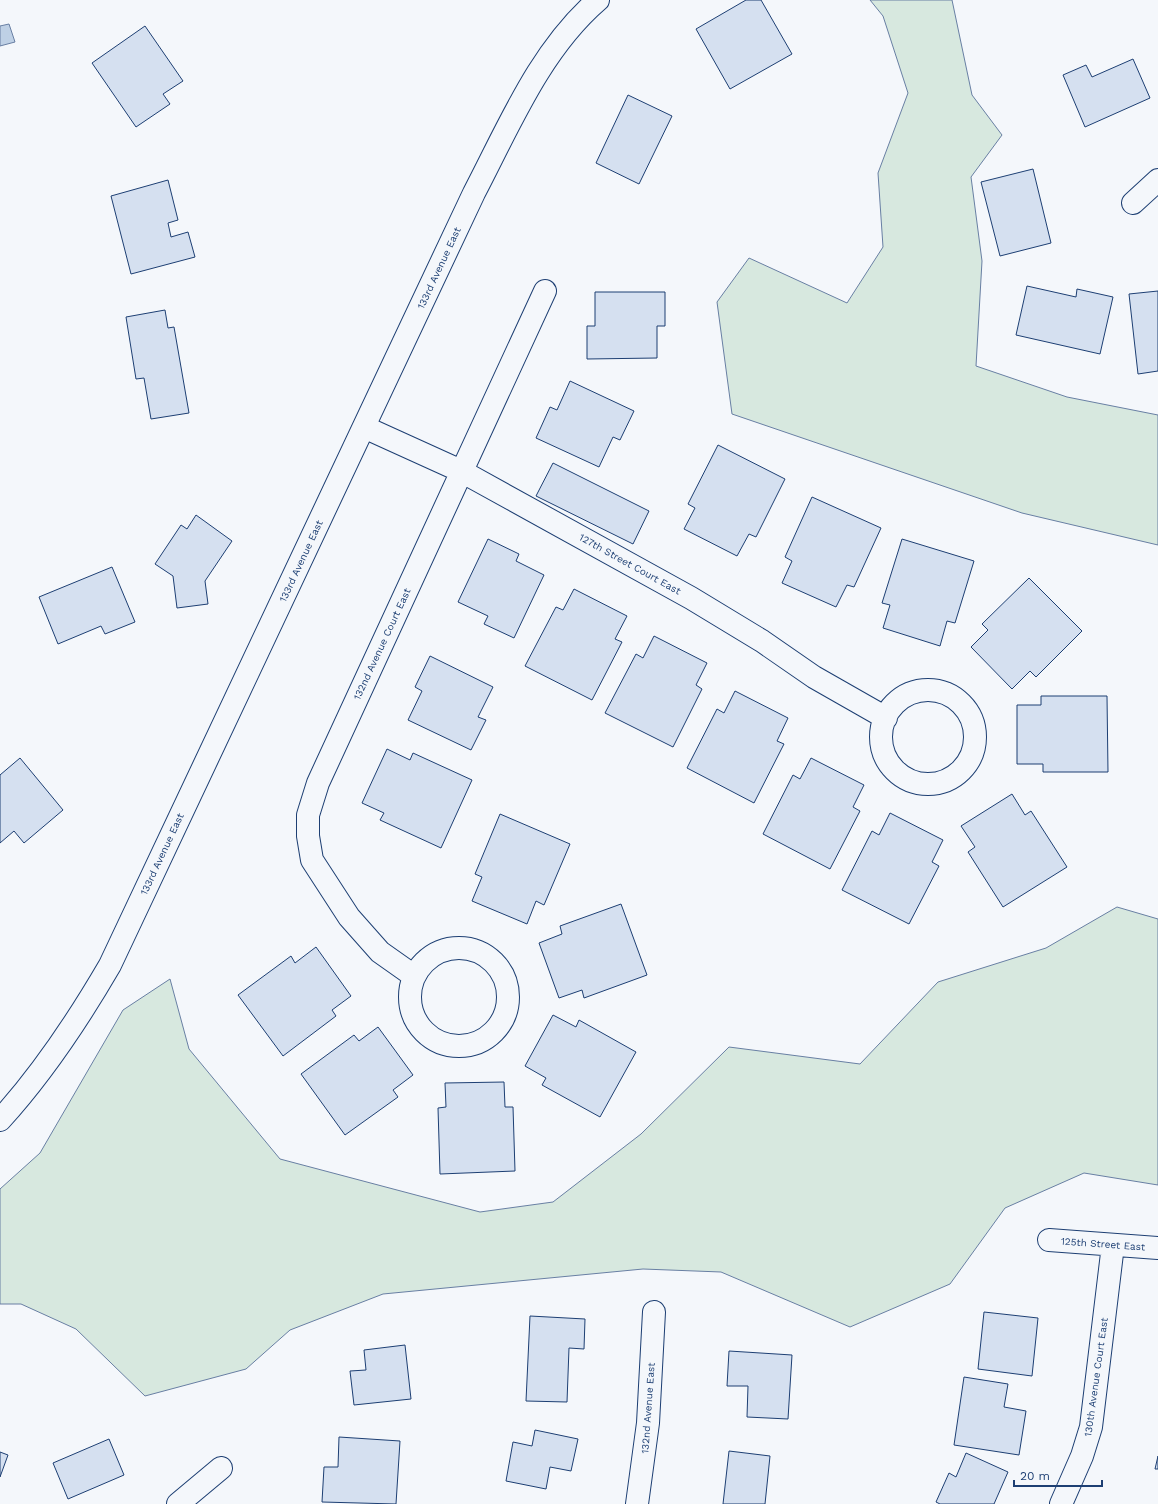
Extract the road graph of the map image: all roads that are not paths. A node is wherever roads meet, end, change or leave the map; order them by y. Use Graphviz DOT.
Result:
graph roads {
  1 [pos="598,0"];
  2 [pos="1158,180"];
  3 [pos="1133,203"];
  4 [pos="545,291"];
  5 [pos="364,427"];
  6 [pos="461,471"];
  7 [pos="886,718"];
  8 [pos="414,976"];
  9 [pos="0,1120"];
  10 [pos="1049,1240"];
  11 [pos="1113,1245"];
  12 [pos="1158,1248"];
  13 [pos="654,1312"];
  14 [pos="221,1468"];
  15 [pos="178,1504"];
  16 [pos="637,1504"];
  17 [pos="1061,1504"];
  1 -- 5 [label="street, 133rd Avenue East"];
  2 -- 3 [label="street"];
  4 -- 6 [label="street, 132nd Avenue Court East"];
  5 -- 6 [label="street, 127th Street Court East"];
  5 -- 9 [label="street, 133rd Avenue East"];
  6 -- 7 [label="street, 127th Street Court East"];
  6 -- 8 [label="street, 132nd Avenue Court East"];
  7 -- 7 [label="street"];
  8 -- 8 [label="street"];
  10 -- 11 [label="street, 125th Street East"];
  11 -- 12 [label="street, 125th Street East"];
  11 -- 17 [label="street, 130th Avenue Court East"];
  13 -- 16 [label="street, 132nd Avenue East"];
  14 -- 15 [label="street"];
}
